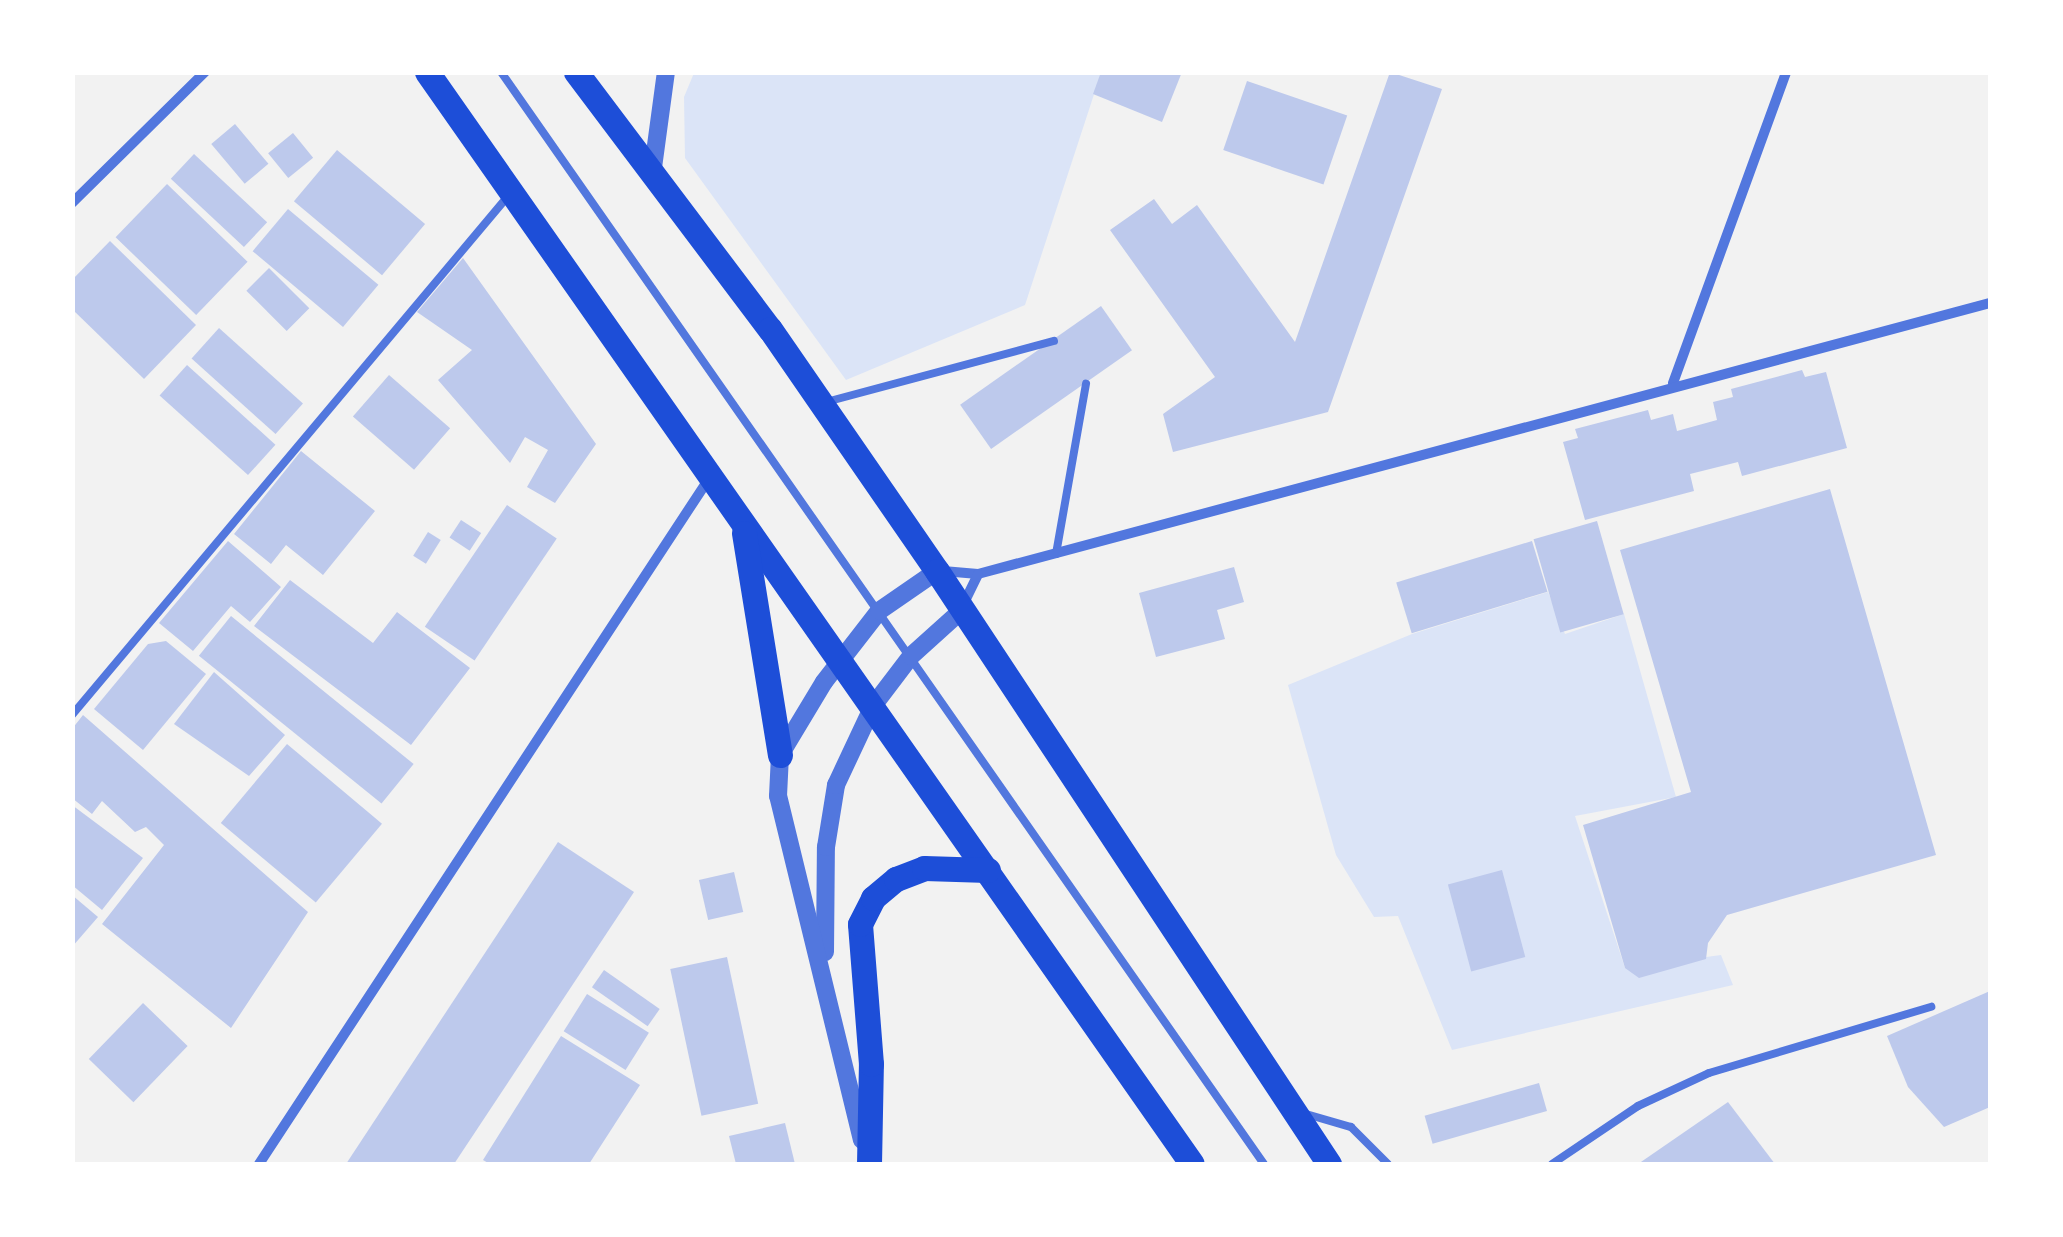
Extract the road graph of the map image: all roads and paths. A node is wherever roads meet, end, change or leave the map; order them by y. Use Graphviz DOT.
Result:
graph roads {
  1 [pos="204,72"];
  2 [pos="427,72"];
  3 [pos="502,72"];
  4 [pos="576,72"];
  5 [pos="666,72"];
  6 [pos="1786,72"];
  7 [pos="652,175"];
  8 [pos="512,191"];
  9 [pos="72,203"];
  10 [pos="1990,303"];
  11 [pos="1054,340"];
  12 [pos="1086,384"];
  13 [pos="1672,384"];
  14 [pos="821,403"];
  15 [pos="709,478"];
  16 [pos="744,528"];
  17 [pos="1056,554"];
  18 [pos="937,570"];
  19 [pos="978,574"];
  20 [pos="879,611"];
  21 [pos="960,611"];
  22 [pos="912,656"];
  23 [pos="840,658"];
  24 [pos="874,706"];
  25 [pos="72,715"];
  26 [pos="780,755"];
  27 [pos="988,870"];
  28 [pos="824,974"];
  29 [pos="1930,1007"];
  30 [pos="1292,1110"];
  31 [pos="258,1164"];
  32 [pos="869,1164"];
  33 [pos="1192,1164"];
  34 [pos="1264,1164"];
  35 [pos="1329,1164"];
  36 [pos="1388,1164"];
  37 [pos="1552,1164"];
  1 -- 9 [label="street"];
  2 -- 8 [label="main road"];
  3 -- 20 [label="lane"];
  4 -- 7 [label="main road"];
  5 -- 7 [label="street"];
  6 -- 13 [label="street"];
  7 -- 14 [label="main road"];
  8 -- 15 [label="main road"];
  8 -- 25 [label="lane"];
  10 -- 13 [label="street"];
  11 -- 14 [label="lane"];
  12 -- 17 [label="lane"];
  13 -- 17 [label="street"];
  14 -- 18 [label="main road"];
  15 -- 16 [label="main road"];
  15 -- 31 [label="street"];
  16 -- 23 [label="main road"];
  16 -- 26 [label="main road"];
  17 -- 19 [label="street"];
  18 -- 19 [label="street"];
  18 -- 20 [label="street"];
  18 -- 21 [label="main road"];
  19 -- 21 [label="street"];
  20 -- 22 [label="lane"];
  20 -- 23 [label="street"];
  21 -- 22 [label="street"];
  21 -- 30 [label="main road"];
  22 -- 24 [label="street"];
  22 -- 34 [label="lane"];
  23 -- 24 [label="main road"];
  23 -- 26 [label="street"];
  24 -- 27 [label="main road"];
  24 -- 28 [label="street"];
  26 -- 28 [label="street"];
  27 -- 32 [label="main road"];
  27 -- 33 [label="main road"];
  28 -- 32 [label="street"];
  29 -- 37 [label="lane"];
  30 -- 35 [label="main road"];
  30 -- 36 [label="lane"];
}
